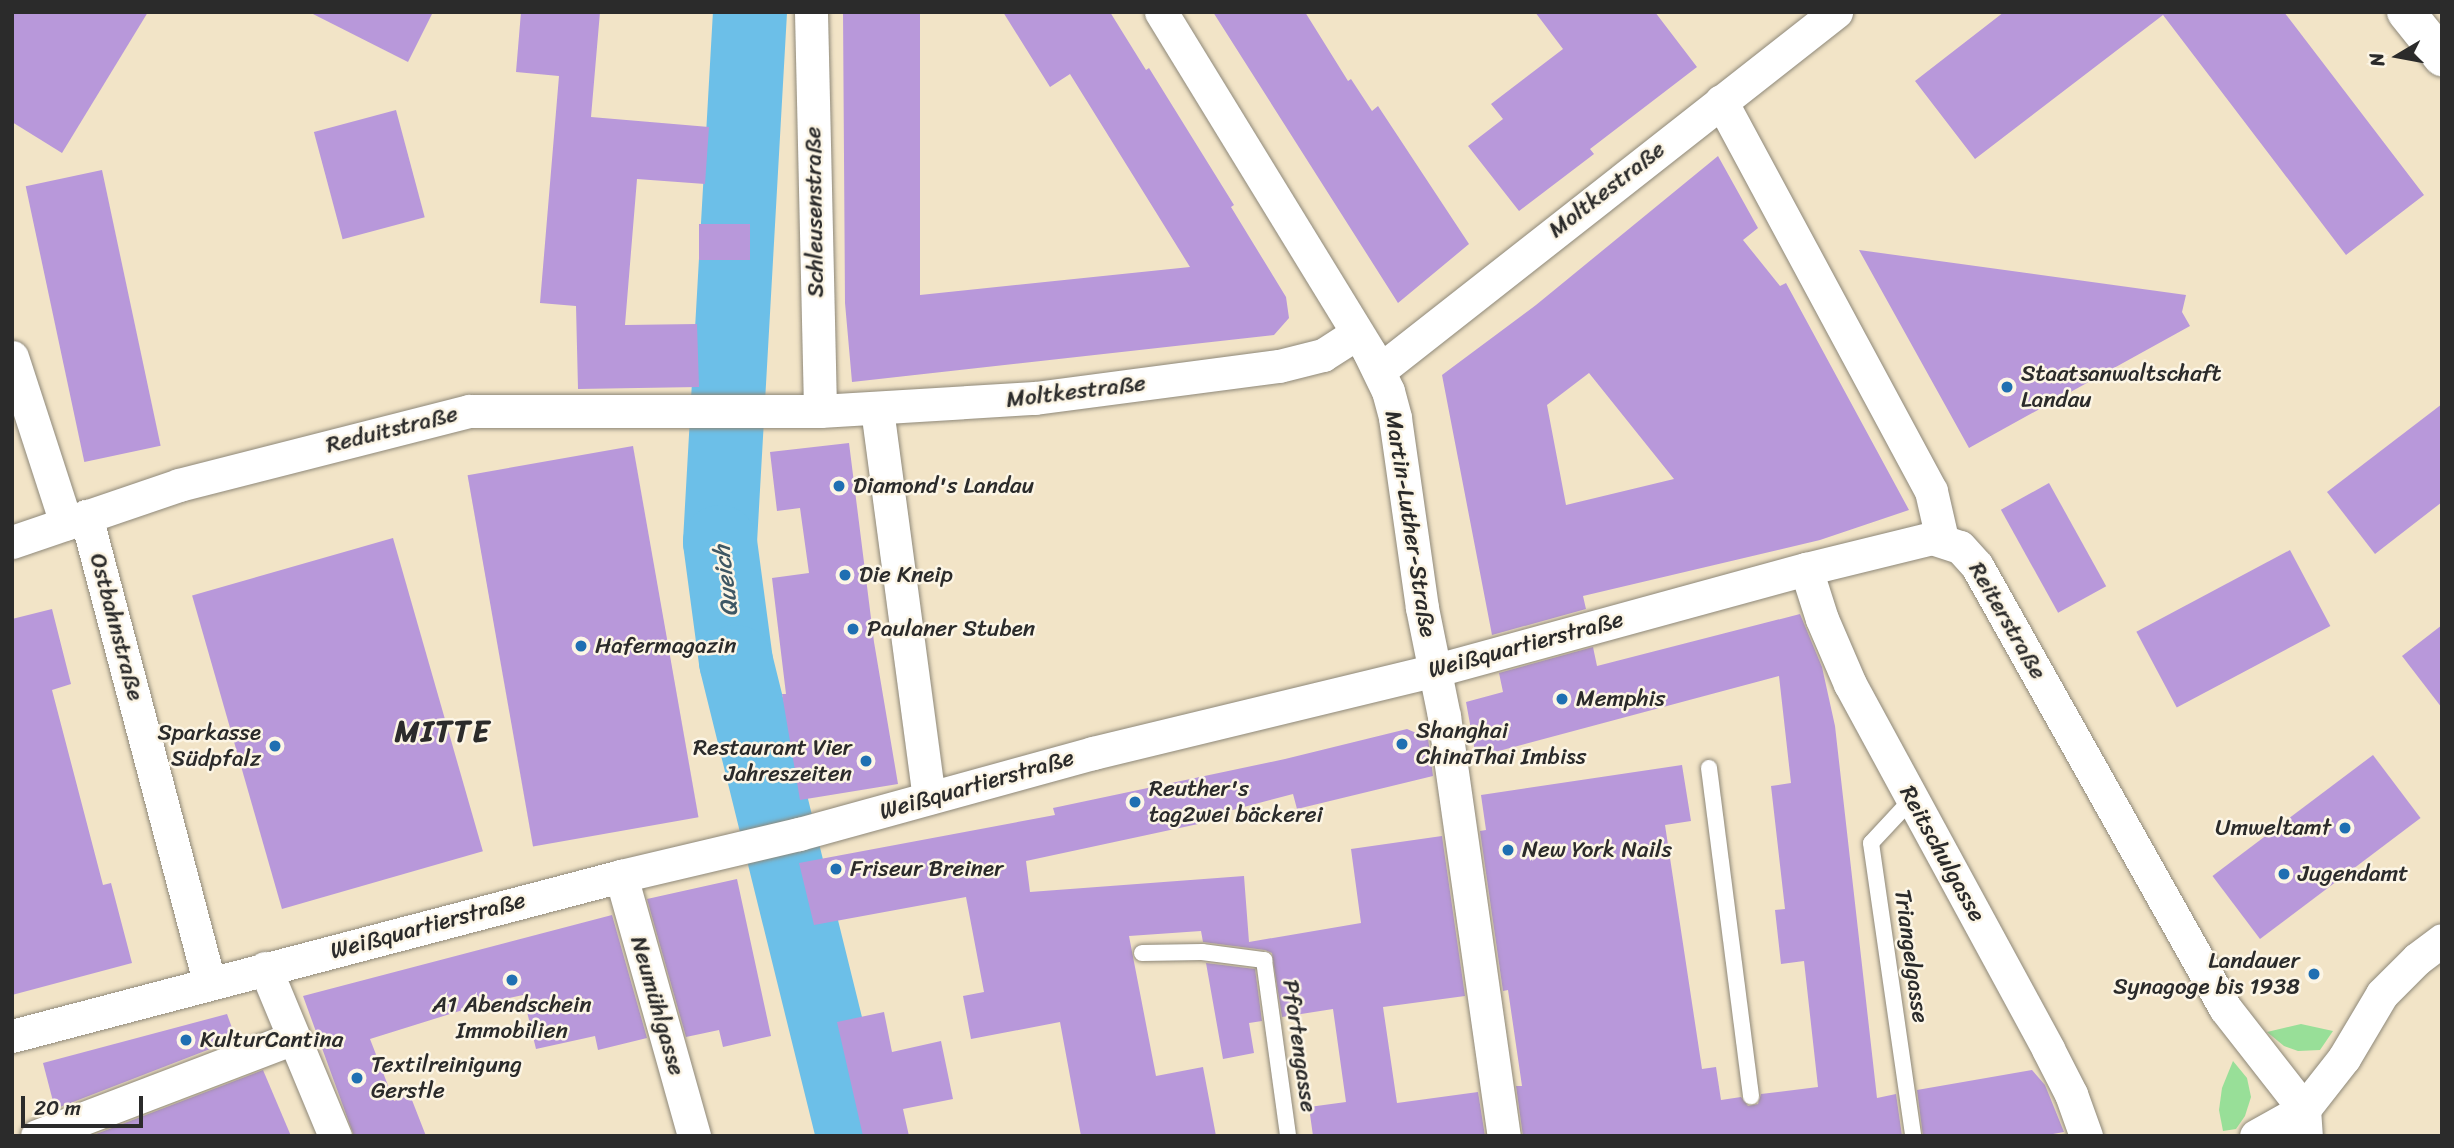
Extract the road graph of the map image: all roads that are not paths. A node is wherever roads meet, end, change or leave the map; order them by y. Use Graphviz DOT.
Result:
graph roads {
  1 [pos="811,12"];
  2 [pos="1161,12"];
  3 [pos="1836,12"];
  4 [pos="2406,12"];
  5 [pos="2442,57"];
  6 [pos="1721,101"];
  7 [pos="1357,333"];
  8 [pos="12,357"];
  9 [pos="1380,370"];
  10 [pos="877,409"];
  11 [pos="820,411"];
  12 [pos="786,412"];
  13 [pos="76,520"];
  14 [pos="1942,539"];
  15 [pos="12,542"];
  16 [pos="1806,569"];
  17 [pos="1433,671"];
  18 [pos="1709,768"];
  19 [pos="929,798"];
  20 [pos="1912,799"];
  21 [pos="621,876"];
  22 [pos="2442,940"];
  23 [pos="1142,953"];
  24 [pos="265,968"];
  25 [pos="209,982"];
  26 [pos="12,1036"];
  27 [pos="293,1038"];
  28 [pos="1751,1096"];
  29 [pos="2305,1122"];
  30 [pos="37,1136"];
  31 [pos="335,1136"];
  32 [pos="694,1136"];
  33 [pos="1289,1136"];
  34 [pos="1504,1136"];
  35 [pos="1913,1136"];
  36 [pos="2086,1136"];
  37 [pos="2256,1136"];
  1 -- 11 [label="street, Schleusenstraße"];
  2 -- 7 [label="street, Martin-Luther-Straße"];
  3 -- 6 [label="street, Moltkestraße"];
  4 -- 5 [label="main road"];
  6 -- 9 [label="street, Moltkestraße"];
  6 -- 14 [label="street"];
  7 -- 9 [label="street, Martin-Luther-Straße"];
  7 -- 10 [label="street, Moltkestraße"];
  8 -- 13 [label="street, Ostbahnstraße"];
  9 -- 17 [label="street, Martin-Luther-Straße"];
  10 -- 11 [label="street, Moltkestraße"];
  10 -- 19 [label="street"];
  11 -- 12 [label="street, Moltkestraße"];
  12 -- 13 [label="street, Reduitstraße"];
  13 -- 15 [label="street, Reduitstraße"];
  13 -- 25 [label="street, Ostbahnstraße"];
  14 -- 16 [label="street, Weißquartierstraße"];
  14 -- 29 [label="street, Reiterstraße"];
  16 -- 17 [label="street, Weißquartierstraße"];
  16 -- 20 [label="street, Reitschulgasse"];
  17 -- 19 [label="street, Weißquartierstraße"];
  17 -- 34 [label="street, Martin-Luther-Straße"];
  18 -- 28 [label="lane"];
  19 -- 21 [label="street, Weißquartierstraße"];
  20 -- 35 [label="lane, Triangelgasse"];
  20 -- 36 [label="street, Reitschulgasse"];
  21 -- 24 [label="street, Weißquartierstraße"];
  21 -- 32 [label="street, Neumühlgasse"];
  22 -- 29 [label="street"];
  23 -- 33 [label="lane, Pfortengasse"];
  24 -- 25 [label="street, Weißquartierstraße"];
  24 -- 27 [label="street"];
  25 -- 26 [label="street, Weißquartierstraße"];
  27 -- 30 [label="street"];
  27 -- 31 [label="street"];
  29 -- 37 [label="street"];
}
